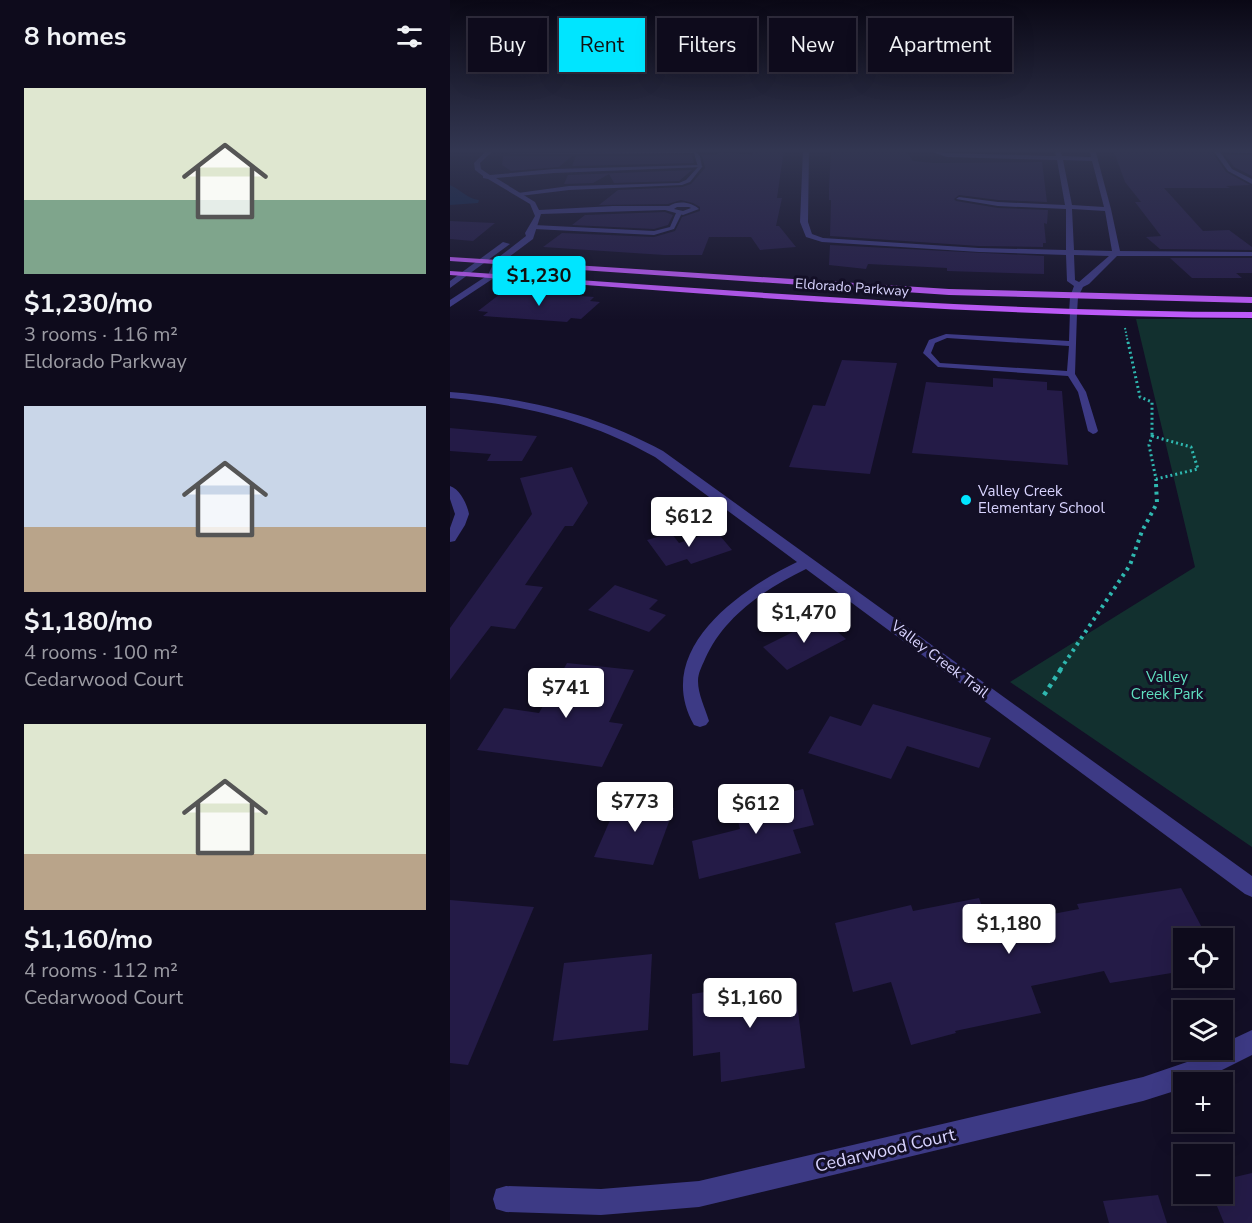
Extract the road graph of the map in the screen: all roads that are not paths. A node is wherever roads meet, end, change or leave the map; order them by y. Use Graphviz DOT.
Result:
graph roads {
  1 [pos="535,206"];
  2 [pos="677,206"];
  3 [pos="687,206"];
  4 [pos="804,206"];
  5 [pos="1056,206"];
  6 [pos="1069,207"];
  7 [pos="668,208"];
  8 [pos="1108,208"];
  9 [pos="538,212"];
  10 [pos="679,213"];
  11 [pos="532,230"];
  12 [pos="1072,252"];
  13 [pos="1116,253"];
  14 [pos="1252,254"];
  15 [pos="450,259"];
  16 [pos="482,261"];
  17 [pos="498,262"];
  18 [pos="450,273"];
  19 [pos="466,274"];
  20 [pos="491,276"];
  21 [pos="450,285"];
  22 [pos="1079,285"];
  23 [pos="1074,297"];
  24 [pos="1252,300"];
  25 [pos="450,304"];
  26 [pos="1073,313"];
  27 [pos="1252,315"];
  28 [pos="1073,344"];
  29 [pos="1071,374"];
  30 [pos="450,395"];
  31 [pos="1093,431"];
  32 [pos="450,490"];
  33 [pos="450,538"];
  34 [pos="809,562"];
  35 [pos="700,721"];
  36 [pos="1252,888"];
  37 [pos="1252,1042"];
  38 [pos="507,1199"];
  1 -- 9 [label="street"];
  2 -- 7 [label="street"];
  3 -- 10 [label="street"];
  4 -- 12 [label="street"];
  5 -- 6 [label="street"];
  6 -- 8 [label="street"];
  6 -- 12 [label="street"];
  7 -- 9 [label="street"];
  7 -- 10 [label="street"];
  8 -- 13 [label="street"];
  9 -- 11 [label="street"];
  10 -- 11 [label="lane"];
  11 -- 16 [label="street"];
  11 -- 17 [label="street"];
  12 -- 13 [label="street"];
  12 -- 22 [label="street"];
  13 -- 14 [label="street"];
  13 -- 22 [label="street"];
  15 -- 16 [label="main road, Eldorado Parkway"];
  16 -- 17 [label="main road, Eldorado Parkway"];
  16 -- 19 [label="street"];
  17 -- 20 [label="street"];
  17 -- 23 [label="main road, Eldorado Parkway"];
  18 -- 19 [label="main road, Eldorado Parkway"];
  19 -- 20 [label="main road, Eldorado Parkway"];
  19 -- 21 [label="street"];
  20 -- 25 [label="street"];
  20 -- 26 [label="main road, Eldorado Parkway"];
  22 -- 23 [label="street"];
  23 -- 24 [label="main road, Eldorado Parkway"];
  23 -- 26 [label="street"];
  26 -- 27 [label="main road, Eldorado Parkway"];
  26 -- 28 [label="lane"];
  28 -- 29 [label="lane"];
  28 -- 29 [label="lane"];
  29 -- 31 [label="lane"];
  30 -- 34 [label="street, Valley Creek Trail"];
  32 -- 33 [label="street"];
  34 -- 35 [label="street"];
  34 -- 36 [label="street, Valley Creek Trail"];
  37 -- 38 [label="street, Cedarwood Court"];
}
